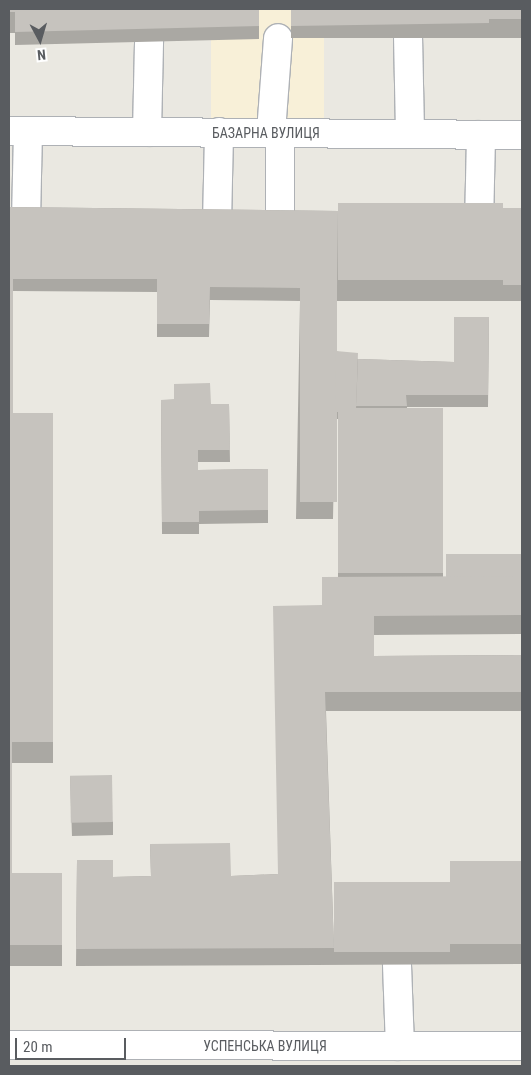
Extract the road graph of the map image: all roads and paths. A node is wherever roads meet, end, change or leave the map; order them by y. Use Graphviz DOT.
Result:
graph roads {
  1 [pos="408,36"];
  2 [pos="278,38"];
  3 [pos="149,42"];
  4 [pos="18,132"];
  5 [pos="147,132"];
  6 [pos="219,132"];
  7 [pos="275,133"];
  8 [pos="410,133"];
  9 [pos="481,134"];
  10 [pos="522,134"];
  11 [pos="26,220"];
  12 [pos="217,224"];
  13 [pos="280,224"];
  14 [pos="479,225"];
  15 [pos="397,965"];
  16 [pos="9,1045"];
  17 [pos="229,1045"];
  18 [pos="400,1046"];
  19 [pos="522,1046"];
  20 [pos="252,1066"];
  1 -- 8 [label="street"];
  2 -- 7 [label="street"];
  3 -- 5 [label="street"];
  4 -- 5 [label="street, БАЗАРНА ВУЛИЦЯ"];
  4 -- 11 [label="street"];
  5 -- 6 [label="street, БАЗАРНА ВУЛИЦЯ"];
  6 -- 7 [label="street, БАЗАРНА ВУЛИЦЯ"];
  6 -- 12 [label="street"];
  7 -- 8 [label="street, БАЗАРНА ВУЛИЦЯ"];
  7 -- 13 [label="street"];
  8 -- 9 [label="street, БАЗАРНА ВУЛИЦЯ"];
  9 -- 10 [label="street, БАЗАРНА ВУЛИЦЯ"];
  9 -- 14 [label="street"];
  15 -- 18 [label="street"];
  16 -- 17 [label="street, УСПЕНСЬКА ВУЛИЦЯ"];
  17 -- 18 [label="street, УСПЕНСЬКА ВУЛИЦЯ"];
  17 -- 20 [label="street"];
  18 -- 19 [label="street, УСПЕНСЬКА ВУЛИЦЯ"];
}
